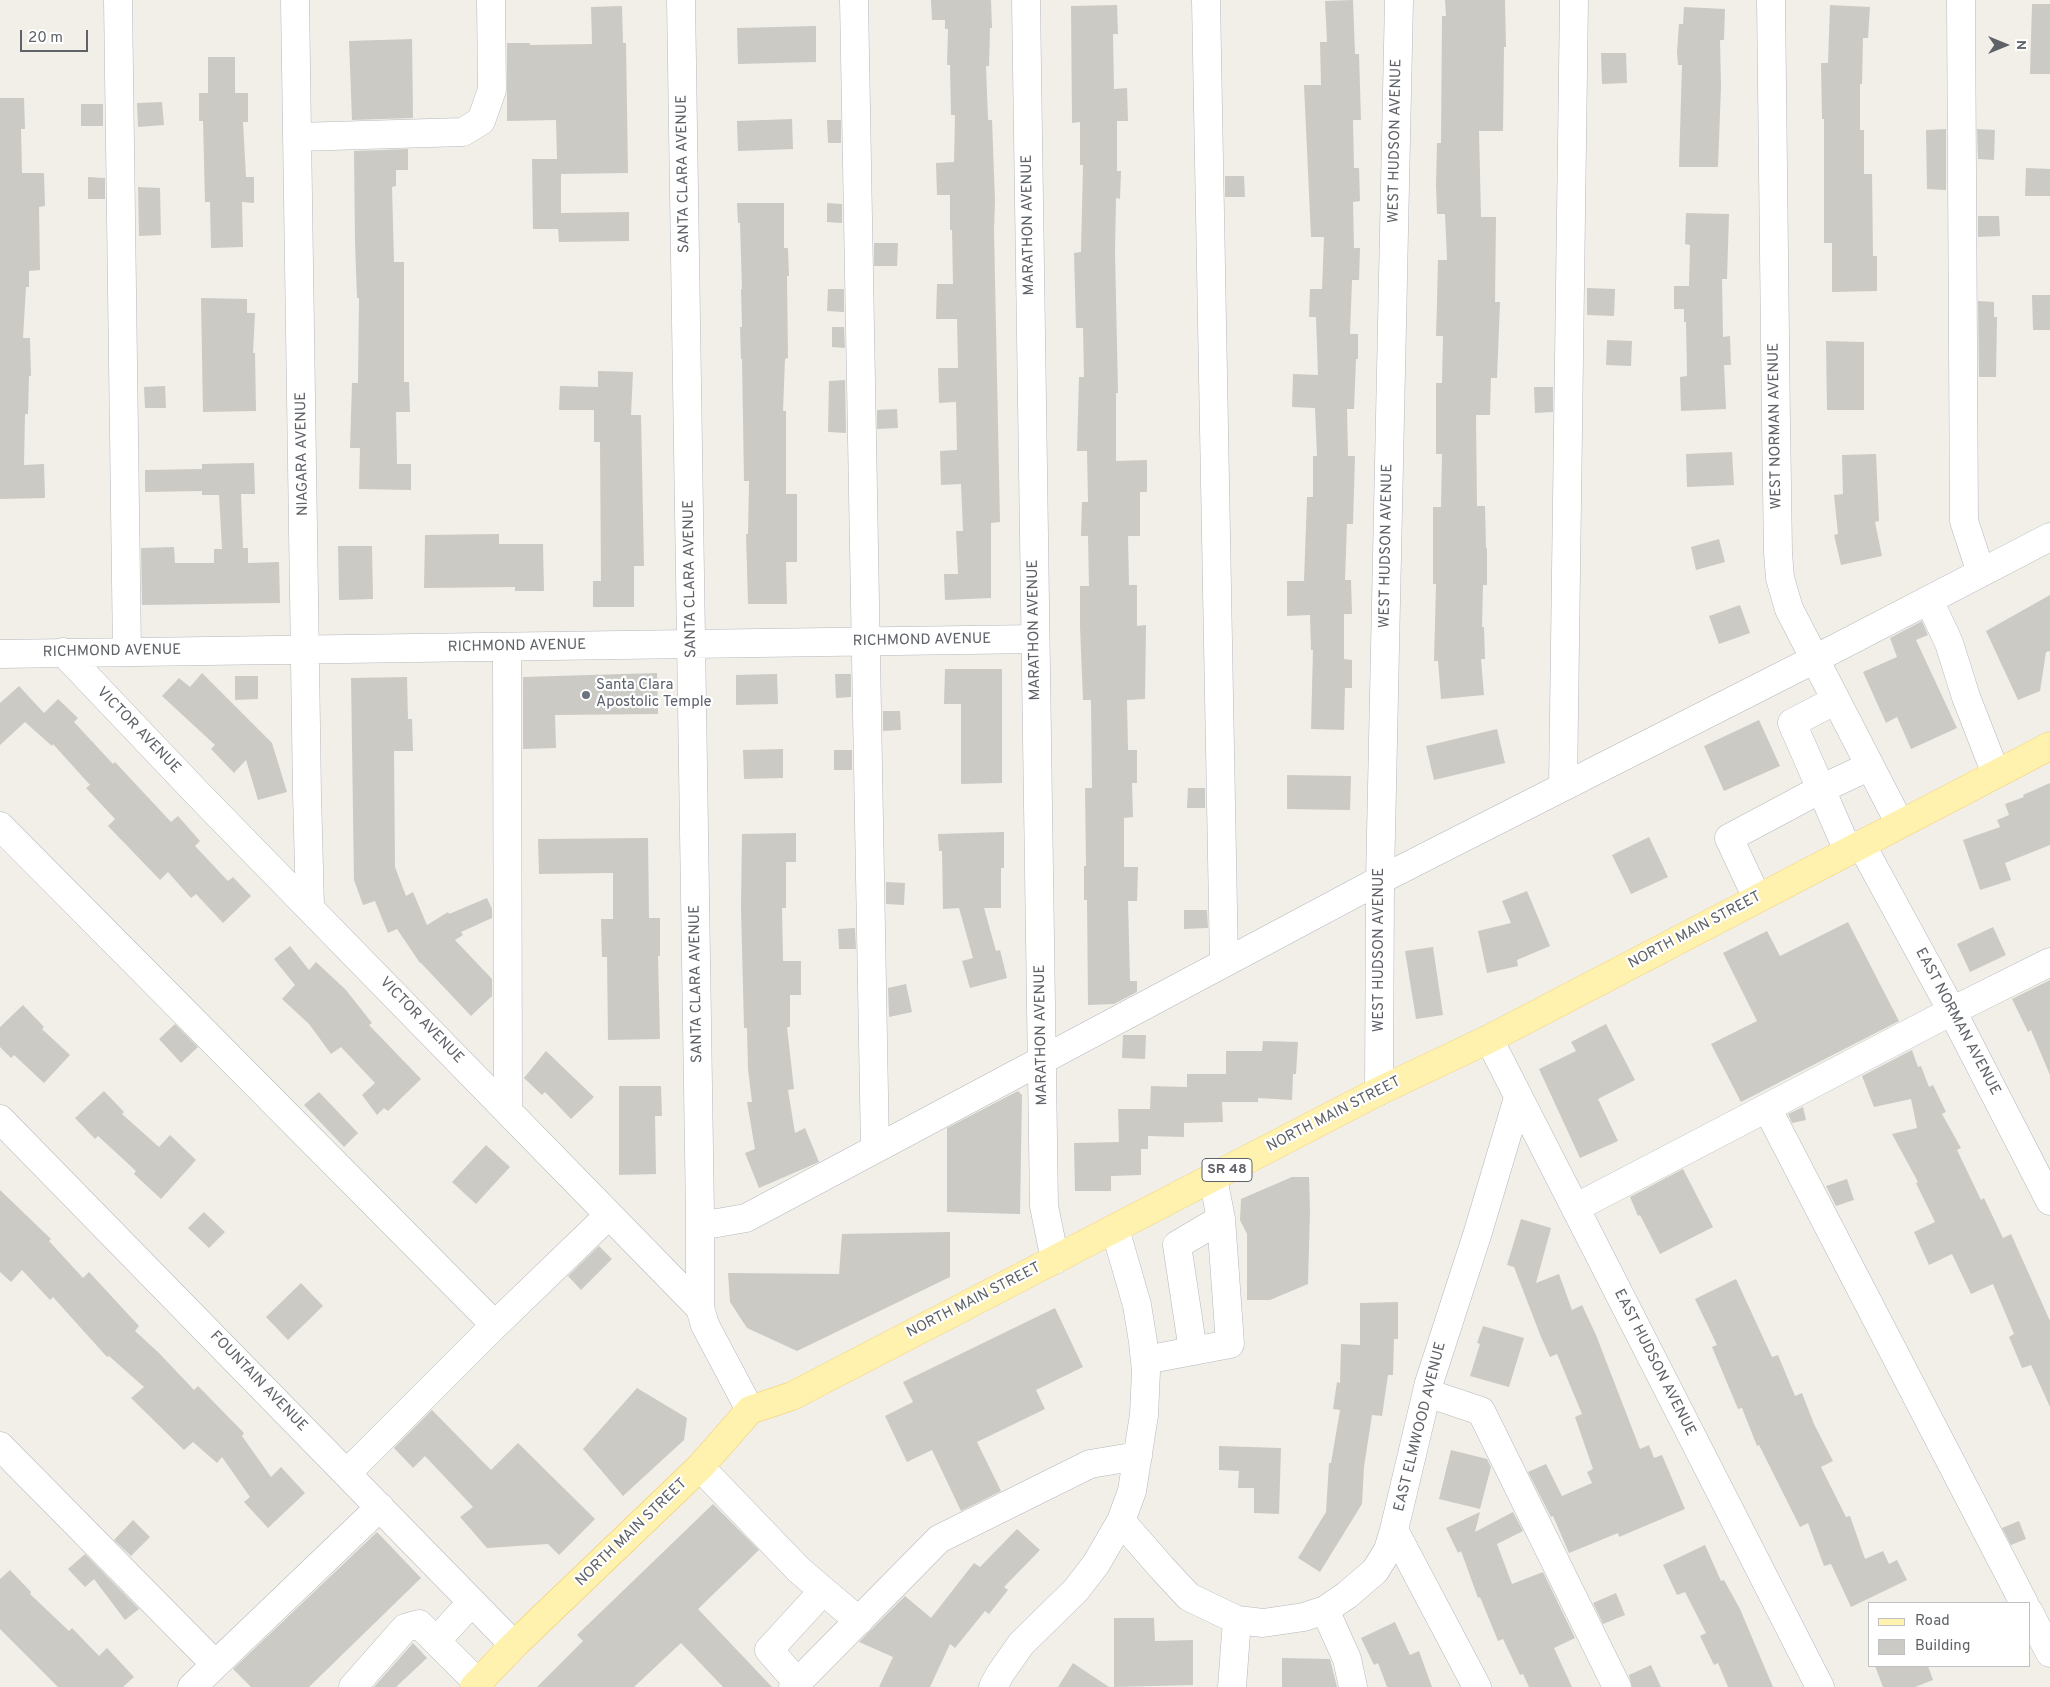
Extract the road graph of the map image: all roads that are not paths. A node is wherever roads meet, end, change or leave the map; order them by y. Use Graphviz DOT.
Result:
graph roads {
  1 [pos="118,0"];
  2 [pos="295,0"];
  3 [pos="491,0"];
  4 [pos="682,0"];
  5 [pos="854,0"];
  6 [pos="1026,0"];
  7 [pos="1206,0"];
  8 [pos="1399,0"];
  9 [pos="1574,0"];
  10 [pos="1771,0"];
  11 [pos="1962,0"];
  12 [pos="298,137"];
  13 [pos="2050,537"];
  14 [pos="1981,573"];
  15 [pos="1929,600"];
  16 [pos="1035,639"];
  17 [pos="866,642"];
  18 [pos="692,644"];
  19 [pos="507,647"];
  20 [pos="305,650"];
  21 [pos="63,652"];
  22 [pos="127,652"];
  23 [pos="0,654"];
  24 [pos="1815,659"];
  25 [pos="1836,700"];
  26 [pos="2050,746"];
  27 [pos="1870,766"];
  28 [pos="1996,774"];
  29 [pos="1563,787"];
  30 [pos="1821,789"];
  31 [pos="1900,824"];
  32 [pos="0,826"];
  33 [pos="1854,848"];
  34 [pos="1380,880"];
  35 [pos="1758,898"];
  36 [pos="310,907"];
  37 [pos="2050,962"];
  38 [pos="1224,963"];
  39 [pos="1952,1011"];
  40 [pos="1488,1039"];
  41 [pos="1042,1059"];
  42 [pos="1379,1091"];
  43 [pos="1518,1098"];
  44 [pos="1767,1108"];
  45 [pos="508,1111"];
  46 [pos="0,1119"];
  47 [pos="875,1149"];
  48 [pos="1212,1178"];
  49 [pos="2050,1201"];
  50 [pos="1575,1208"];
  51 [pos="609,1215"];
  52 [pos="1221,1219"];
  53 [pos="700,1226"];
  54 [pos="1115,1229"];
  55 [pos="1054,1260"];
  56 [pos="700,1308"];
  57 [pos="495,1325"];
  58 [pos="1193,1350"];
  59 [pos="1145,1360"];
  60 [pos="1426,1393"];
  61 [pos="750,1410"];
  62 [pos="0,1446"];
  63 [pos="1138,1456"];
  64 [pos="700,1467"];
  65 [pos="347,1473"];
  66 [pos="380,1507"];
  67 [pos="1122,1522"];
  68 [pos="1394,1530"];
  69 [pos="823,1591"];
  70 [pos="472,1602"];
  71 [pos="2023,1602"];
  72 [pos="1325,1610"];
  73 [pos="2030,1614"];
  74 [pos="1237,1620"];
  75 [pos="859,1621"];
  76 [pos="436,1641"];
  77 [pos="514,1645"];
  78 [pos="2050,1653"];
  79 [pos="216,1664"];
  80 [pos="806,1680"];
  81 [pos="476,1685"];
  82 [pos="192,1687"];
  83 [pos="353,1687"];
  84 [pos="993,1687"];
  85 [pos="1232,1687"];
  86 [pos="1353,1687"];
  87 [pos="1477,1687"];
  88 [pos="1617,1687"];
  89 [pos="1820,1687"];
  1 -- 22 [label="street"];
  2 -- 12 [label="street, NIAGARA AVENUE"];
  3 -- 12 [label="street"];
  4 -- 18 [label="street, SANTA CLARA AVENUE"];
  5 -- 17 [label="street"];
  6 -- 16 [label="street, MARATHON AVENUE"];
  7 -- 38 [label="street"];
  8 -- 34 [label="street, WEST HUDSON AVENUE"];
  9 -- 29 [label="street"];
  10 -- 24 [label="street, WEST NORMAN AVENUE"];
  11 -- 14 [label="street"];
  12 -- 20 [label="street, NIAGARA AVENUE"];
  13 -- 14 [label="street"];
  14 -- 15 [label="street"];
  15 -- 24 [label="street"];
  15 -- 28 [label="street"];
  16 -- 17 [label="street, RICHMOND AVENUE"];
  16 -- 41 [label="street, MARATHON AVENUE"];
  17 -- 18 [label="street, RICHMOND AVENUE"];
  17 -- 47 [label="street"];
  18 -- 19 [label="street, RICHMOND AVENUE"];
  18 -- 53 [label="street, SANTA CLARA AVENUE"];
  19 -- 20 [label="street, RICHMOND AVENUE"];
  19 -- 45 [label="street"];
  20 -- 22 [label="street, RICHMOND AVENUE"];
  20 -- 36 [label="street, NIAGARA AVENUE"];
  21 -- 22 [label="street, RICHMOND AVENUE"];
  21 -- 23 [label="street, RICHMOND AVENUE"];
  21 -- 36 [label="street, VICTOR AVENUE"];
  24 -- 25 [label="street, WEST NORMAN AVENUE"];
  24 -- 29 [label="street"];
  25 -- 27 [label="street, WEST NORMAN AVENUE"];
  25 -- 30 [label="street, EAST NORMAN AVENUE"];
  26 -- 28 [label="main road, NORTH MAIN STREET / SR 48"];
  27 -- 30 [label="street"];
  27 -- 31 [label="street, WEST NORMAN AVENUE"];
  28 -- 31 [label="main road, NORTH MAIN STREET / SR 48"];
  29 -- 34 [label="street"];
  30 -- 33 [label="street, EAST NORMAN AVENUE"];
  30 -- 35 [label="street"];
  31 -- 33 [label="main road, NORTH MAIN STREET / SR 48"];
  32 -- 57 [label="street"];
  33 -- 35 [label="main road, NORTH MAIN STREET / SR 48"];
  33 -- 39 [label="street, EAST NORMAN AVENUE"];
  34 -- 38 [label="street"];
  34 -- 42 [label="street, WEST HUDSON AVENUE"];
  35 -- 40 [label="main road, NORTH MAIN STREET / SR 48"];
  36 -- 45 [label="street, VICTOR AVENUE"];
  37 -- 39 [label="street"];
  38 -- 41 [label="street"];
  39 -- 44 [label="street"];
  39 -- 49 [label="street, EAST NORMAN AVENUE"];
  40 -- 42 [label="main road, NORTH MAIN STREET / SR 48"];
  40 -- 43 [label="street, EAST HUDSON AVENUE"];
  41 -- 47 [label="street"];
  41 -- 55 [label="street, MARATHON AVENUE"];
  42 -- 48 [label="main road, NORTH MAIN STREET / SR 48"];
  43 -- 50 [label="street, EAST HUDSON AVENUE"];
  43 -- 60 [label="street, EAST ELMWOOD AVENUE"];
  44 -- 50 [label="street"];
  44 -- 71 [label="street"];
  45 -- 51 [label="street, VICTOR AVENUE"];
  46 -- 65 [label="street, FOUNTAIN AVENUE"];
  47 -- 53 [label="street"];
  48 -- 52 [label="street"];
  48 -- 54 [label="main road, NORTH MAIN STREET / SR 48"];
  50 -- 89 [label="street, EAST HUDSON AVENUE"];
  51 -- 56 [label="street, VICTOR AVENUE"];
  51 -- 57 [label="street"];
  52 -- 58 [label="street"];
  52 -- 58 [label="street"];
  53 -- 56 [label="street, SANTA CLARA AVENUE"];
  54 -- 55 [label="main road, NORTH MAIN STREET / SR 48"];
  54 -- 59 [label="street"];
  55 -- 61 [label="main road, NORTH MAIN STREET / SR 48"];
  56 -- 61 [label="street, VICTOR AVENUE"];
  57 -- 65 [label="street"];
  58 -- 59 [label="street"];
  59 -- 63 [label="street"];
  60 -- 68 [label="street, EAST ELMWOOD AVENUE"];
  60 -- 88 [label="street"];
  61 -- 64 [label="main road, NORTH MAIN STREET"];
  62 -- 79 [label="street"];
  63 -- 67 [label="street"];
  63 -- 75 [label="street"];
  64 -- 69 [label="street"];
  64 -- 77 [label="main road, NORTH MAIN STREET"];
  65 -- 66 [label="street, FOUNTAIN AVENUE"];
  66 -- 70 [label="street, FOUNTAIN AVENUE"];
  66 -- 79 [label="street"];
  67 -- 74 [label="street"];
  67 -- 84 [label="street"];
  68 -- 72 [label="street"];
  68 -- 87 [label="street, EAST ELMWOOD AVENUE"];
  69 -- 75 [label="street"];
  69 -- 80 [label="street"];
  70 -- 76 [label="street"];
  70 -- 77 [label="street, FOUNTAIN AVENUE"];
  72 -- 74 [label="street"];
  72 -- 86 [label="street"];
  73 -- 78 [label="street"];
  74 -- 85 [label="street"];
  75 -- 80 [label="street"];
  76 -- 81 [label="street"];
  76 -- 83 [label="street"];
  77 -- 81 [label="main road, NORTH MAIN STREET"];
  79 -- 82 [label="street"];
}
